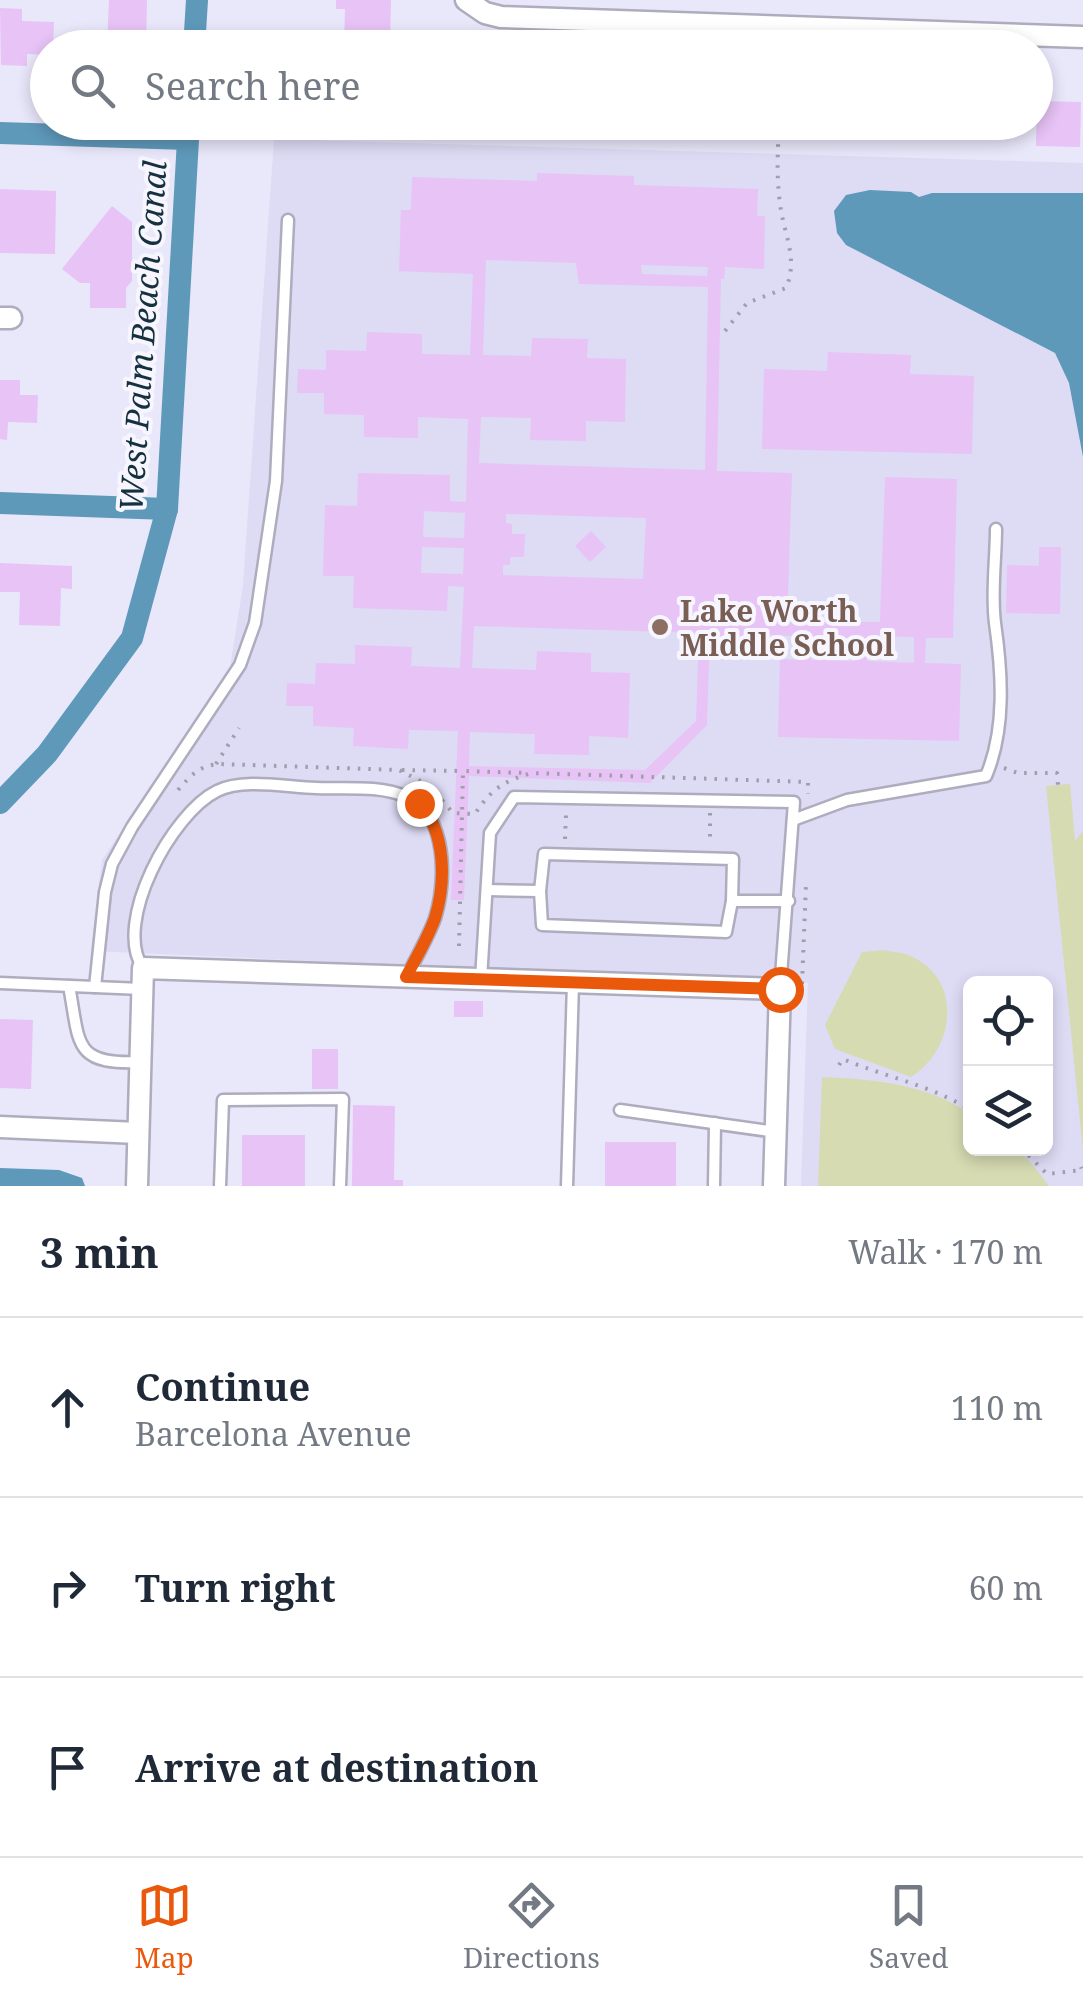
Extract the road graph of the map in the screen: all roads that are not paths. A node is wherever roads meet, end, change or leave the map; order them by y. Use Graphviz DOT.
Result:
graph roads {
  1 [pos="466,0"];
  2 [pos="879,30"];
  3 [pos="1053,36"];
  4 [pos="1083,37"];
  5 [pos="288,220"];
  6 [pos="996,529"];
  7 [pos="794,820"];
  8 [pos="487,890"];
  9 [pos="540,891"];
  10 [pos="732,901"];
  11 [pos="789,901"];
  12 [pos="406,977"];
  13 [pos="143,979"];
  14 [pos="481,979"];
  15 [pos="573,982"];
  16 [pos="0,983"];
  17 [pos="68,986"];
  18 [pos="95,987"];
  19 [pos="780,989"];
  20 [pos="140,1062"];
  21 [pos="620,1110"];
  22 [pos="716,1124"];
  23 [pos="0,1127"];
  24 [pos="776,1132"];
  25 [pos="138,1133"];
  26 [pos="137,1186"];
  27 [pos="220,1186"];
  28 [pos="340,1186"];
  29 [pos="568,1186"];
  30 [pos="714,1186"];
  31 [pos="774,1186"];
  1 -- 2 [label="street"];
  3 -- 4 [label="street"];
  5 -- 18 [label="lane"];
  6 -- 7 [label="lane"];
  7 -- 8 [label="lane"];
  7 -- 11 [label="lane"];
  8 -- 9 [label="lane"];
  8 -- 14 [label="lane"];
  9 -- 10 [label="lane"];
  9 -- 10 [label="lane"];
  10 -- 11 [label="lane"];
  11 -- 19 [label="lane"];
  12 -- 13 [label="street"];
  12 -- 13 [label="lane"];
  12 -- 14 [label="street"];
  13 -- 18 [label="lane"];
  13 -- 20 [label="street"];
  14 -- 15 [label="street"];
  15 -- 19 [label="street"];
  15 -- 29 [label="lane"];
  16 -- 17 [label="lane"];
  17 -- 18 [label="lane"];
  17 -- 20 [label="lane"];
  19 -- 24 [label="street"];
  20 -- 25 [label="street"];
  21 -- 22 [label="lane"];
  22 -- 24 [label="lane"];
  22 -- 30 [label="lane"];
  23 -- 25 [label="street"];
  24 -- 31 [label="street"];
  25 -- 26 [label="street"];
  27 -- 28 [label="lane"];
}
